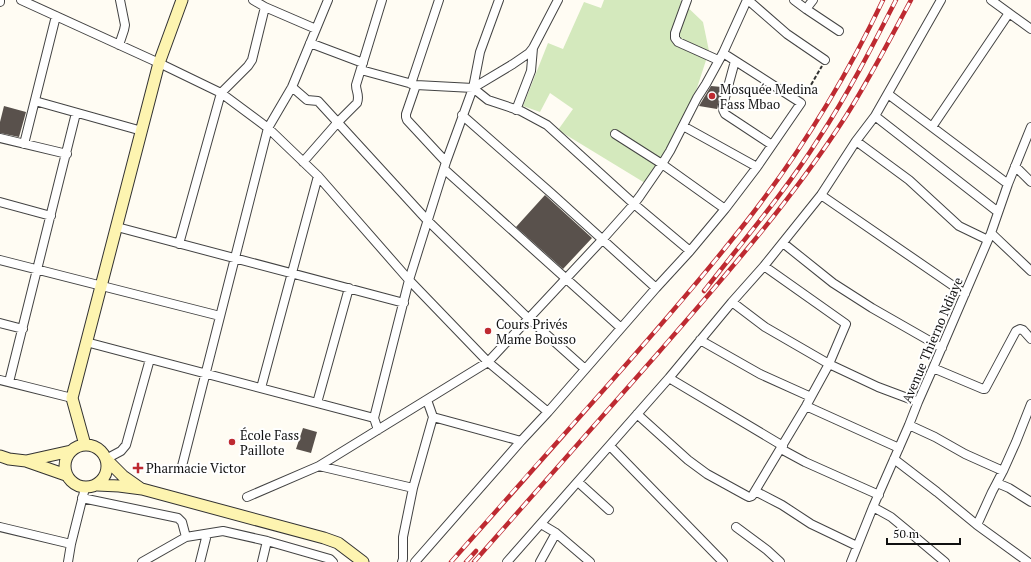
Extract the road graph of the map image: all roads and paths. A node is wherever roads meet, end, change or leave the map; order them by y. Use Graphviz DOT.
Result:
graph roads {
  1 [pos="21,0"];
  2 [pos="120,0"];
  3 [pos="182,0"];
  4 [pos="253,0"];
  5 [pos="328,0"];
  6 [pos="382,0"];
  7 [pos="440,0"];
  8 [pos="499,0"];
  9 [pos="558,0"];
  10 [pos="687,0"];
  11 [pos="748,0"];
  12 [pos="794,0"];
  13 [pos="813,0"];
  14 [pos="941,0"];
  15 [pos="991,0"];
  16 [pos="264,4"];
  17 [pos="806,9"];
  18 [pos="1009,13"];
  19 [pos="56,16"];
  20 [pos="316,29"];
  21 [pos="1031,29"];
  22 [pos="839,31"];
  23 [pos="310,43"];
  24 [pos="119,45"];
  25 [pos="533,48"];
  26 [pos="723,53"];
  27 [pos="718,60"];
  28 [pos="825,60"];
  29 [pos="735,61"];
  30 [pos="160,63"];
  31 [pos="362,66"];
  32 [pos="414,85"];
  33 [pos="292,87"];
  34 [pos="472,88"];
  35 [pos="221,92"];
  36 [pos="888,94"];
  37 [pos="35,101"];
  38 [pos="801,103"];
  39 [pos="516,110"];
  40 [pos="76,113"];
  41 [pos="462,115"];
  42 [pos="875,116"];
  43 [pos="338,122"];
  44 [pos="683,126"];
  45 [pos="932,127"];
  46 [pos="1031,127"];
  47 [pos="268,128"];
  48 [pos="142,131"];
  49 [pos="615,134"];
  50 [pos="0,138"];
  51 [pos="856,141"];
  52 [pos="24,144"];
  53 [pos="772,145"];
  54 [pos="67,154"];
  55 [pos="303,162"];
  56 [pos="662,164"];
  57 [pos="445,165"];
  58 [pos="1015,166"];
  59 [pos="757,167"];
  60 [pos="318,176"];
  61 [pos="1031,182"];
  62 [pos="1008,184"];
  63 [pos="821,195"];
  64 [pos="0,202"];
  65 [pos="634,204"];
  66 [pos="725,210"];
  67 [pos="998,212"];
  68 [pos="51,216"];
  69 [pos="427,220"];
  70 [pos="117,227"];
  71 [pos="989,237"];
  72 [pos="602,240"];
  73 [pos="783,243"];
  74 [pos="179,244"];
  75 [pos="690,251"];
  76 [pos="235,258"];
  77 [pos="0,260"];
  78 [pos="764,266"];
  79 [pos="37,270"];
  80 [pos="1031,271"];
  81 [pos="291,273"];
  82 [pos="566,278"];
  83 [pos="409,280"];
  84 [pos="101,286"];
  85 [pos="349,288"];
  86 [pos="656,288"];
  87 [pos="965,294"];
  88 [pos="732,302"];
  89 [pos="404,303"];
  90 [pos="220,316"];
  91 [pos="528,318"];
  92 [pos="0,323"];
  93 [pos="621,328"];
  94 [pos="22,329"];
  95 [pos="1031,339"];
  96 [pos="700,340"];
  97 [pos="86,342"];
  98 [pos="942,348"];
  99 [pos="150,359"];
  100 [pos="488,362"];
  101 [pos="828,364"];
  102 [pos="933,368"];
  103 [pos="585,369"];
  104 [pos="206,374"];
  105 [pos="669,378"];
  106 [pos="0,380"];
  107 [pos="9,382"];
  108 [pos="261,388"];
  109 [pos="811,397"];
  110 [pos="72,398"];
  111 [pos="427,400"];
  112 [pos="918,402"];
  113 [pos="317,403"];
  114 [pos="1031,404"];
  115 [pos="806,406"];
  116 [pos="548,412"];
  117 [pos="637,414"];
  118 [pos="433,417"];
  119 [pos="374,418"];
  120 [pos="909,425"];
  121 [pos="378,430"];
  122 [pos="521,442"];
  123 [pos="85,445"];
  124 [pos="610,446"];
  125 [pos="782,447"];
  126 [pos="899,448"];
  127 [pos="71,451"];
  128 [pos="0,456"];
  129 [pos="106,459"];
  130 [pos="894,459"];
  131 [pos="26,461"];
  132 [pos="319,466"];
  133 [pos="181,470"];
  134 [pos="1003,471"];
  135 [pos="66,475"];
  136 [pos="578,482"];
  137 [pos="996,483"];
  138 [pos="97,485"];
  139 [pos="413,488"];
  140 [pos="142,489"];
  141 [pos="755,491"];
  142 [pos="83,493"];
  143 [pos="879,495"];
  144 [pos="247,497"];
  145 [pos="1031,502"];
  146 [pos="873,507"];
  147 [pos="609,510"];
  148 [pos="541,524"];
  149 [pos="977,525"];
  150 [pos="736,527"];
  151 [pos="1,530"];
  152 [pos="556,533"];
  153 [pos="207,534"];
  154 [pos="186,537"];
  155 [pos="267,541"];
  156 [pos="71,544"];
  157 [pos="857,546"];
  158 [pos="68,562"];
  159 [pos="142,562"];
  160 [pos="200,562"];
  161 [pos="262,562"];
  162 [pos="333,562"];
  163 [pos="363,562"];
  164 [pos="402,562"];
  165 [pos="415,562"];
  166 [pos="507,562"];
  167 [pos="540,562"];
  168 [pos="590,562"];
  169 [pos="723,562"];
  170 [pos="780,562"];
  171 [pos="851,562"];
  172 [pos="945,562"];
  173 [pos="1028,562"];
  1 -- 19 [label="street"];
  2 -- 24 [label="street"];
  3 -- 30 [label="street"];
  4 -- 16 [label="street"];
  5 -- 20 [label="street"];
  6 -- 31 [label="street"];
  7 -- 32 [label="street"];
  8 -- 34 [label="street"];
  9 -- 25 [label="street"];
  10 -- 27 [label="street"];
  11 -- 26 [label="street"];
  11 -- 28 [label="street"];
  12 -- 17 [label="street"];
  13 -- 17 [label="street"];
  14 -- 36 [label="street"];
  15 -- 18 [label="street"];
  16 -- 20 [label="street"];
  16 -- 35 [label="street"];
  17 -- 22 [label="street"];
  18 -- 21 [label="street"];
  18 -- 45 [label="street"];
  19 -- 24 [label="street"];
  19 -- 37 [label="street"];
  20 -- 23 [label="street"];
  23 -- 31 [label="street"];
  23 -- 33 [label="street"];
  24 -- 30 [label="street"];
  25 -- 34 [label="street"];
  25 -- 39 [label="street"];
  26 -- 27 [label="street"];
  26 -- 29 [label="street"];
  27 -- 44 [label="street"];
  28 -- 38 [label="path"];
  29 -- 38 [label="street"];
  29 -- 53 [label="street"];
  30 -- 35 [label="street"];
  30 -- 48 [label="street"];
  31 -- 32 [label="street"];
  31 -- 43 [label="street"];
  32 -- 34 [label="street"];
  32 -- 57 [label="street"];
  33 -- 43 [label="street"];
  33 -- 47 [label="street"];
  34 -- 39 [label="street"];
  34 -- 41 [label="street"];
  35 -- 47 [label="street"];
  35 -- 74 [label="street"];
  36 -- 42 [label="street"];
  36 -- 45 [label="street"];
  37 -- 40 [label="street"];
  37 -- 52 [label="street"];
  38 -- 53 [label="street"];
  39 -- 65 [label="street"];
  40 -- 48 [label="street"];
  40 -- 54 [label="street"];
  41 -- 57 [label="street"];
  41 -- 72 [label="street"];
  42 -- 51 [label="street"];
  42 -- 67 [label="street"];
  43 -- 55 [label="street"];
  43 -- 69 [label="street"];
  44 -- 56 [label="street"];
  44 -- 59 [label="street"];
  45 -- 62 [label="street"];
  46 -- 58 [label="street, Avenue Thierno Ndiaye"];
  47 -- 55 [label="street"];
  47 -- 76 [label="street"];
  48 -- 70 [label="street"];
  49 -- 56 [label="street"];
  50 -- 52 [label="street"];
  51 -- 63 [label="street"];
  51 -- 71 [label="street"];
  52 -- 54 [label="street"];
  53 -- 59 [label="street"];
  54 -- 68 [label="street"];
  55 -- 60 [label="street"];
  56 -- 65 [label="street"];
  56 -- 66 [label="street"];
  57 -- 69 [label="street"];
  57 -- 82 [label="street"];
  58 -- 61 [label="street"];
  58 -- 62 [label="street, Avenue Thierno Ndiaye"];
  59 -- 66 [label="street"];
  60 -- 81 [label="street"];
  60 -- 83 [label="street"];
  62 -- 67 [label="street, Avenue Thierno Ndiaye"];
  63 -- 73 [label="street"];
  63 -- 87 [label="street"];
  64 -- 68 [label="street"];
  65 -- 72 [label="street"];
  65 -- 75 [label="street"];
  66 -- 75 [label="street"];
  67 -- 71 [label="street, Avenue Thierno Ndiaye"];
  68 -- 79 [label="street"];
  69 -- 83 [label="street"];
  69 -- 91 [label="street"];
  70 -- 74 [label="street"];
  70 -- 84 [label="street"];
  71 -- 80 [label="street"];
  71 -- 87 [label="street, Avenue Thierno Ndiaye"];
  72 -- 82 [label="street"];
  72 -- 86 [label="street"];
  73 -- 78 [label="street"];
  73 -- 98 [label="street"];
  74 -- 76 [label="street"];
  75 -- 86 [label="street"];
  76 -- 81 [label="street"];
  76 -- 90 [label="street"];
  77 -- 79 [label="street"];
  78 -- 88 [label="street"];
  78 -- 101 [label="street"];
  79 -- 84 [label="street"];
  79 -- 94 [label="street"];
  81 -- 85 [label="street"];
  81 -- 108 [label="street"];
  82 -- 91 [label="street"];
  82 -- 93 [label="street"];
  83 -- 89 [label="street"];
  83 -- 100 [label="street"];
  84 -- 90 [label="street"];
  84 -- 97 [label="street"];
  85 -- 89 [label="street"];
  85 -- 113 [label="street"];
  86 -- 93 [label="street"];
  87 -- 98 [label="street, Avenue Thierno Ndiaye"];
  88 -- 96 [label="street"];
  88 -- 101 [label="street"];
  89 -- 119 [label="street"];
  90 -- 104 [label="street"];
  91 -- 100 [label="street"];
  91 -- 103 [label="street"];
  92 -- 94 [label="street"];
  93 -- 103 [label="street"];
  94 -- 107 [label="street"];
  95 -- 102 [label="street"];
  96 -- 105 [label="street"];
  96 -- 109 [label="street"];
  97 -- 99 [label="street"];
  97 -- 110 [label="street"];
  98 -- 102 [label="street, Avenue Thierno Ndiaye"];
  99 -- 104 [label="street"];
  99 -- 129 [label="street"];
  100 -- 111 [label="street"];
  100 -- 116 [label="street"];
  101 -- 109 [label="street"];
  101 -- 112 [label="street"];
  102 -- 112 [label="street, Avenue Thierno Ndiaye"];
  103 -- 116 [label="street"];
  104 -- 108 [label="street"];
  104 -- 133 [label="street"];
  105 -- 117 [label="street"];
  105 -- 125 [label="street"];
  106 -- 107 [label="street"];
  107 -- 110 [label="street"];
  108 -- 113 [label="street"];
  109 -- 115 [label="street"];
  110 -- 123 [label="street"];
  111 -- 118 [label="street"];
  111 -- 121 [label="street"];
  112 -- 120 [label="street, Avenue Thierno Ndiaye"];
  113 -- 119 [label="street"];
  114 -- 134 [label="street"];
  115 -- 125 [label="street"];
  115 -- 126 [label="street"];
  116 -- 122 [label="street"];
  117 -- 124 [label="street"];
  117 -- 141 [label="street"];
  118 -- 122 [label="street"];
  118 -- 139 [label="street"];
  119 -- 121 [label="street"];
  120 -- 126 [label="street, Avenue Thierno Ndiaye"];
  120 -- 134 [label="street"];
  121 -- 132 [label="street"];
  122 -- 165 [label="street"];
  123 -- 127 [label="street"];
  123 -- 129 [label="street"];
  124 -- 136 [label="street"];
  124 -- 169 [label="street"];
  125 -- 141 [label="street"];
  125 -- 143 [label="street"];
  126 -- 130 [label="street, Avenue Thierno Ndiaye"];
  127 -- 131 [label="street"];
  127 -- 135 [label="street"];
  128 -- 131 [label="street"];
  129 -- 138 [label="street"];
  129 -- 140 [label="street"];
  130 -- 143 [label="street, Avenue Thierno Ndiaye"];
  130 -- 149 [label="street"];
  131 -- 135 [label="street"];
  132 -- 139 [label="street"];
  132 -- 144 [label="street"];
  134 -- 137 [label="street"];
  135 -- 142 [label="street"];
  136 -- 147 [label="street"];
  136 -- 148 [label="street"];
  137 -- 145 [label="street"];
  137 -- 149 [label="street"];
  138 -- 140 [label="street"];
  138 -- 142 [label="street"];
  139 -- 164 [label="street"];
  140 -- 163 [label="street"];
  141 -- 157 [label="street"];
  142 -- 154 [label="street"];
  142 -- 156 [label="street"];
  143 -- 146 [label="street, Avenue Thierno Ndiaye"];
  146 -- 157 [label="street, Avenue Thierno Ndiaye"];
  146 -- 172 [label="street"];
  148 -- 152 [label="street"];
  148 -- 166 [label="street"];
  149 -- 173 [label="street"];
  150 -- 170 [label="street"];
  151 -- 156 [label="street"];
  152 -- 167 [label="street"];
  152 -- 168 [label="street"];
  153 -- 154 [label="street"];
  153 -- 155 [label="street"];
  153 -- 160 [label="street"];
  154 -- 159 [label="street"];
  155 -- 161 [label="street"];
  155 -- 162 [label="street"];
  156 -- 158 [label="street"];
  157 -- 171 [label="street, Avenue Thierno Ndiaye"];
}
